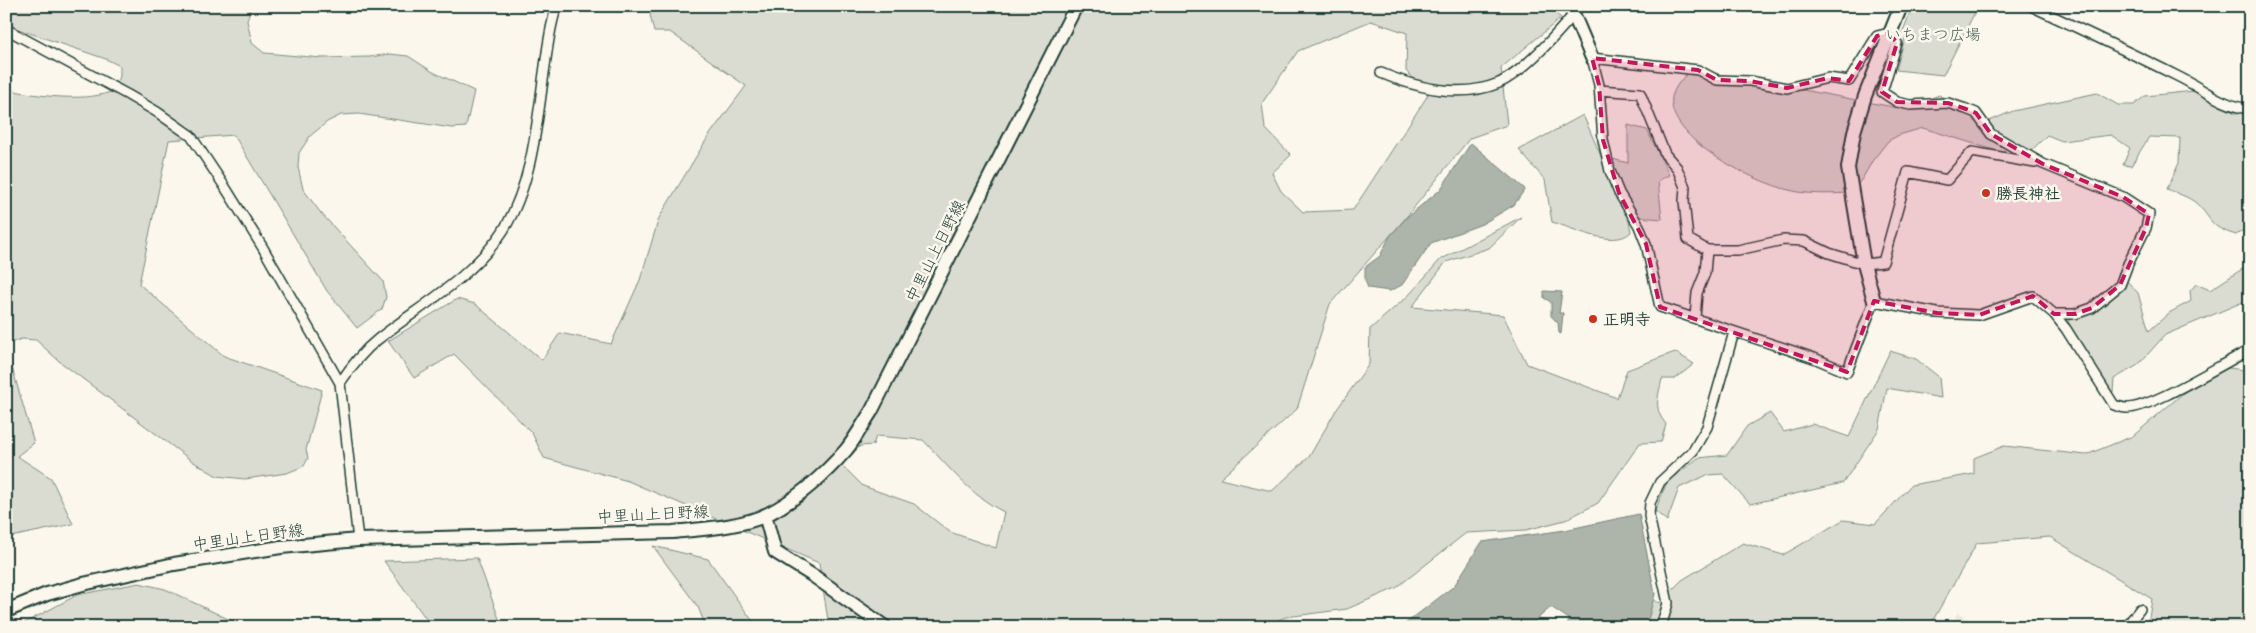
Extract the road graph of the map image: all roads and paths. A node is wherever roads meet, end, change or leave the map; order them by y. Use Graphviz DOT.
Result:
graph roads {
  1 [pos="558,6"];
  2 [pos="1076,6"];
  3 [pos="1901,6"];
  4 [pos="2031,6"];
  5 [pos="1572,10"];
  6 [pos="6,29"];
  7 [pos="1889,33"];
  8 [pos="1592,58"];
  9 [pos="1381,73"];
  10 [pos="1600,90"];
  11 [pos="2250,109"];
  12 [pos="2043,164"];
  13 [pos="1707,250"];
  14 [pos="1864,264"];
  15 [pos="1874,301"];
  16 [pos="2054,314"];
  17 [pos="1695,318"];
  18 [pos="1734,332"];
  19 [pos="2250,350"];
  20 [pos="340,383"];
  21 [pos="765,515"];
  22 [pos="358,540"];
  23 [pos="2140,609"];
  24 [pos="6,611"];
  25 [pos="885,627"];
  26 [pos="1661,627"];
  27 [pos="2126,627"];
  1 -- 20 [label="street"];
  2 -- 21 [label="main road, 中里山上日野線"];
  3 -- 7 [label="main road"];
  4 -- 11 [label="street"];
  5 -- 8 [label="main road"];
  5 -- 9 [label="street"];
  6 -- 20 [label="street"];
  7 -- 8 [label="street"];
  7 -- 12 [label="street"];
  7 -- 14 [label="main road"];
  8 -- 10 [label="street"];
  10 -- 13 [label="street"];
  10 -- 17 [label="street"];
  12 -- 14 [label="street"];
  12 -- 16 [label="street"];
  13 -- 14 [label="street"];
  13 -- 17 [label="street"];
  14 -- 15 [label="main road"];
  15 -- 16 [label="street"];
  15 -- 18 [label="street"];
  16 -- 19 [label="street"];
  17 -- 18 [label="street"];
  18 -- 26 [label="street"];
  20 -- 22 [label="street"];
  21 -- 22 [label="main road, 中里山上日野線"];
  21 -- 25 [label="main road"];
  22 -- 24 [label="main road, 中里山上日野線"];
  23 -- 27 [label="street"];
}
